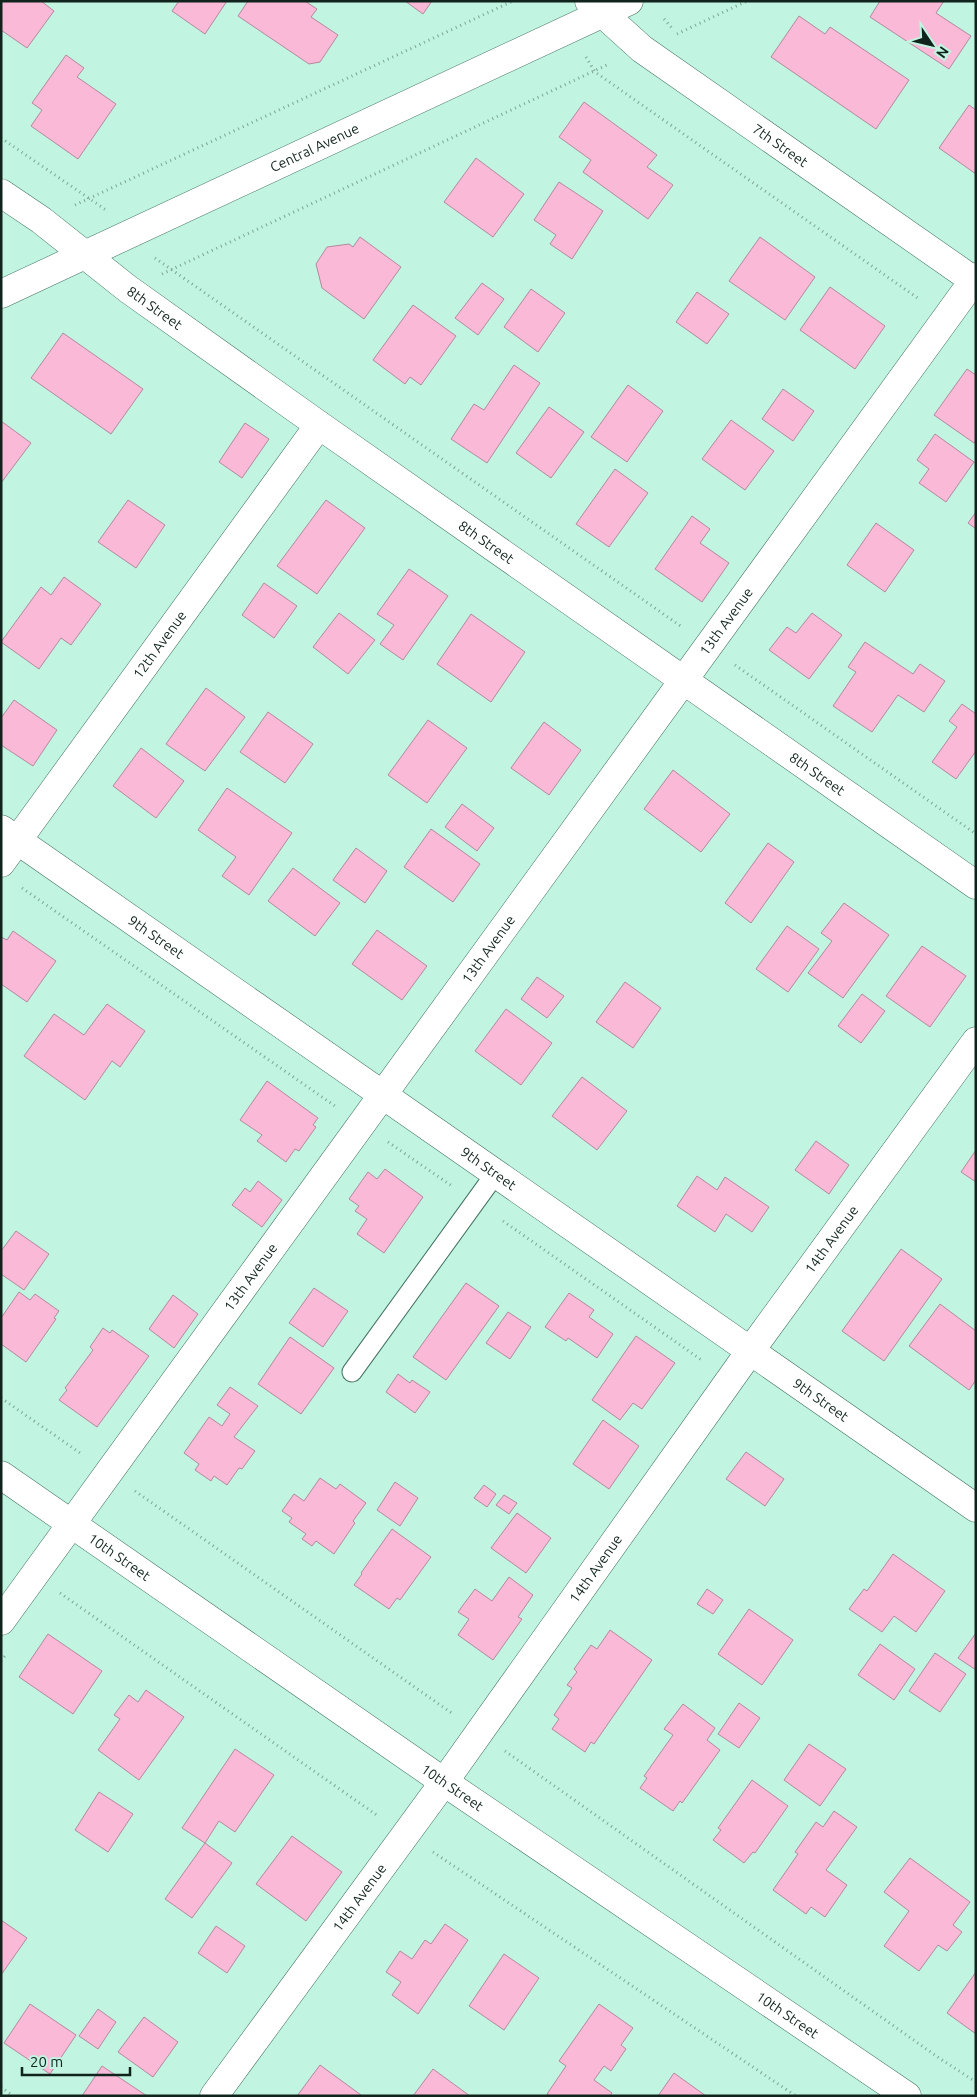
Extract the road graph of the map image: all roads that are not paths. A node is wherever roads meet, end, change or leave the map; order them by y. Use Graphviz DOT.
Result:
graph roads {
  1 [pos="629,1"];
  2 [pos="596,8"];
  3 [pos="1,193"];
  4 [pos="85,256"];
  5 [pos="975,280"];
  6 [pos="1,294"];
  7 [pos="319,425"];
  8 [pos="684,680"];
  9 [pos="10,835"];
  10 [pos="1,863"];
  11 [pos="976,885"];
  12 [pos="976,1040"];
  13 [pos="383,1094"];
  14 [pos="496,1173"];
  15 [pos="752,1350"];
  16 [pos="352,1372"];
  17 [pos="1,1475"];
  18 [pos="976,1508"];
  19 [pos="72,1525"];
  20 [pos="1,1621"];
  21 [pos="444,1782"];
  22 [pos="214,2096"];
  23 [pos="907,2096"];
  1 -- 2 [label="street, Central Avenue"];
  2 -- 4 [label="street, Central Avenue"];
  2 -- 5 [label="street, 7th Street"];
  3 -- 4 [label="street, 8th Street"];
  4 -- 6 [label="street, Central Avenue"];
  4 -- 7 [label="street, 8th Street"];
  5 -- 8 [label="street, 13th Avenue"];
  7 -- 8 [label="street, 8th Street"];
  7 -- 9 [label="street, 12th Avenue"];
  8 -- 11 [label="street, 8th Street"];
  8 -- 13 [label="street, 13th Avenue"];
  9 -- 10 [label="street, 12th Avenue"];
  9 -- 13 [label="street, 9th Street"];
  12 -- 15 [label="street, 14th Avenue"];
  13 -- 14 [label="street, 9th Street"];
  13 -- 19 [label="street, 13th Avenue"];
  14 -- 15 [label="street, 9th Street"];
  14 -- 16 [label="lane"];
  15 -- 18 [label="street, 9th Street"];
  15 -- 21 [label="street, 14th Avenue"];
  17 -- 19 [label="street, 10th Street"];
  19 -- 20 [label="street, 13th Avenue"];
  19 -- 21 [label="street, 10th Street"];
  21 -- 22 [label="street, 14th Avenue"];
  21 -- 23 [label="street, 10th Street"];
}
